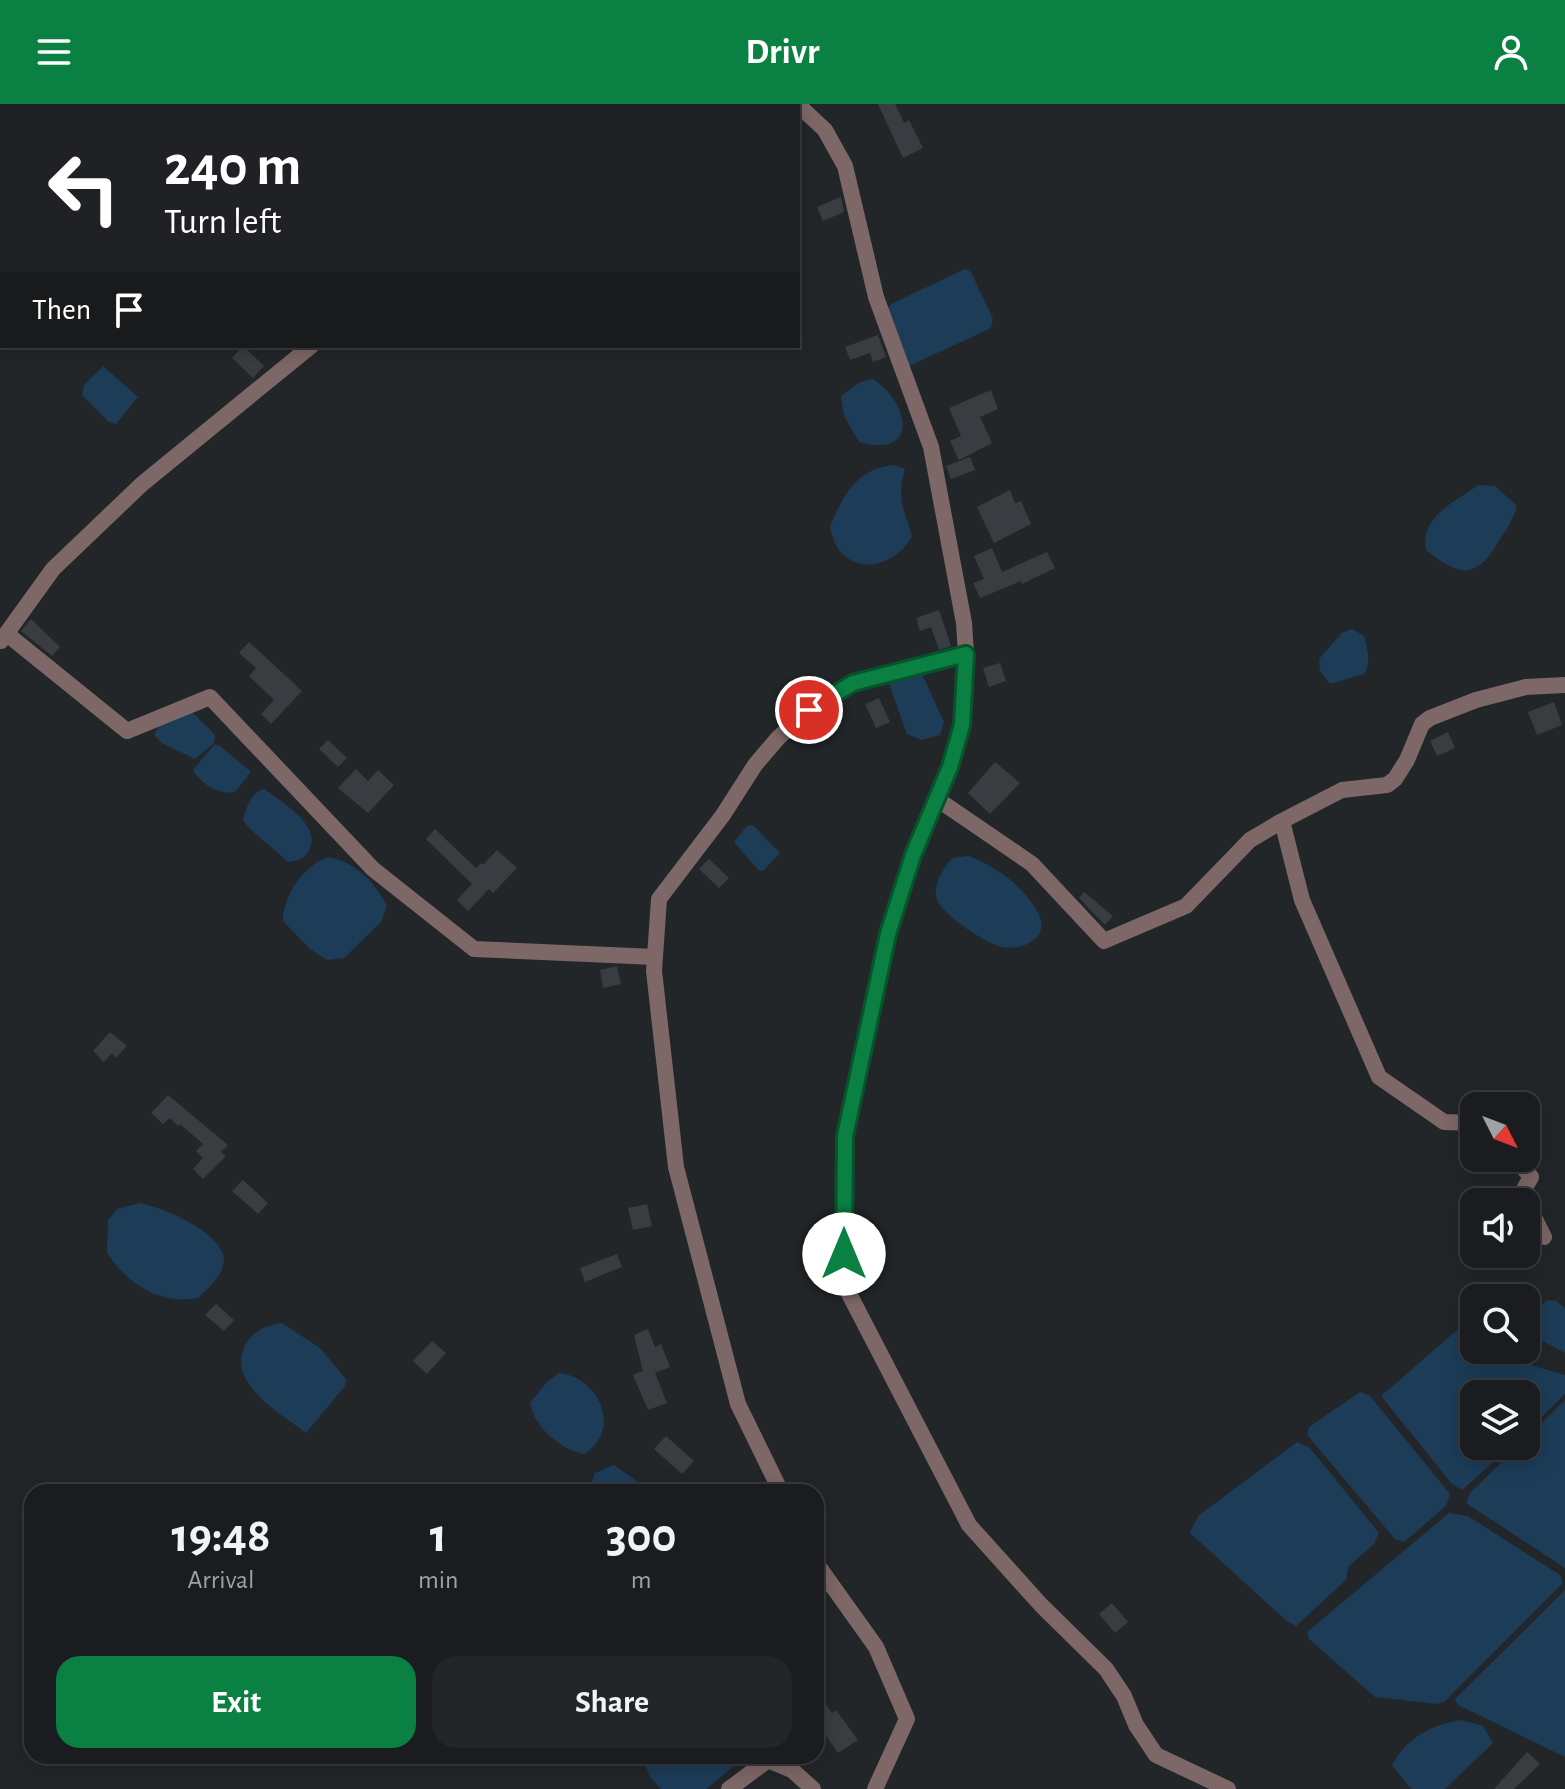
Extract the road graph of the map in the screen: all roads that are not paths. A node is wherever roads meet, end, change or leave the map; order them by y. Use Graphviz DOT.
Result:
graph roads {
  1 [pos="800,107"];
  2 [pos="309,348"];
  3 [pos="4,638"];
  4 [pos="966,654"];
  5 [pos="1565,685"];
  6 [pos="937,799"];
  7 [pos="1282,821"];
  8 [pos="655,957"];
  9 [pos="1460,1123"];
  10 [pos="1527,1172"];
  11 [pos="1544,1237"];
  12 [pos="777,1484"];
  13 [pos="824,1574"];
  14 [pos="763,1764"];
  15 [pos="778,1764"];
  16 [pos="729,1789"];
  17 [pos="813,1789"];
  18 [pos="875,1789"];
  19 [pos="1228,1789"];
  1 -- 4 [label="street"];
  2 -- 3 [label="street"];
  3 -- 8 [label="street"];
  4 -- 6 [label="street"];
  4 -- 8 [label="street"];
  5 -- 7 [label="street"];
  6 -- 7 [label="street"];
  6 -- 19 [label="street"];
  7 -- 9 [label="street"];
  8 -- 12 [label="street"];
  10 -- 11 [label="street"];
  13 -- 18 [label="street"];
  14 -- 16 [label="street"];
  15 -- 17 [label="street"];
}
